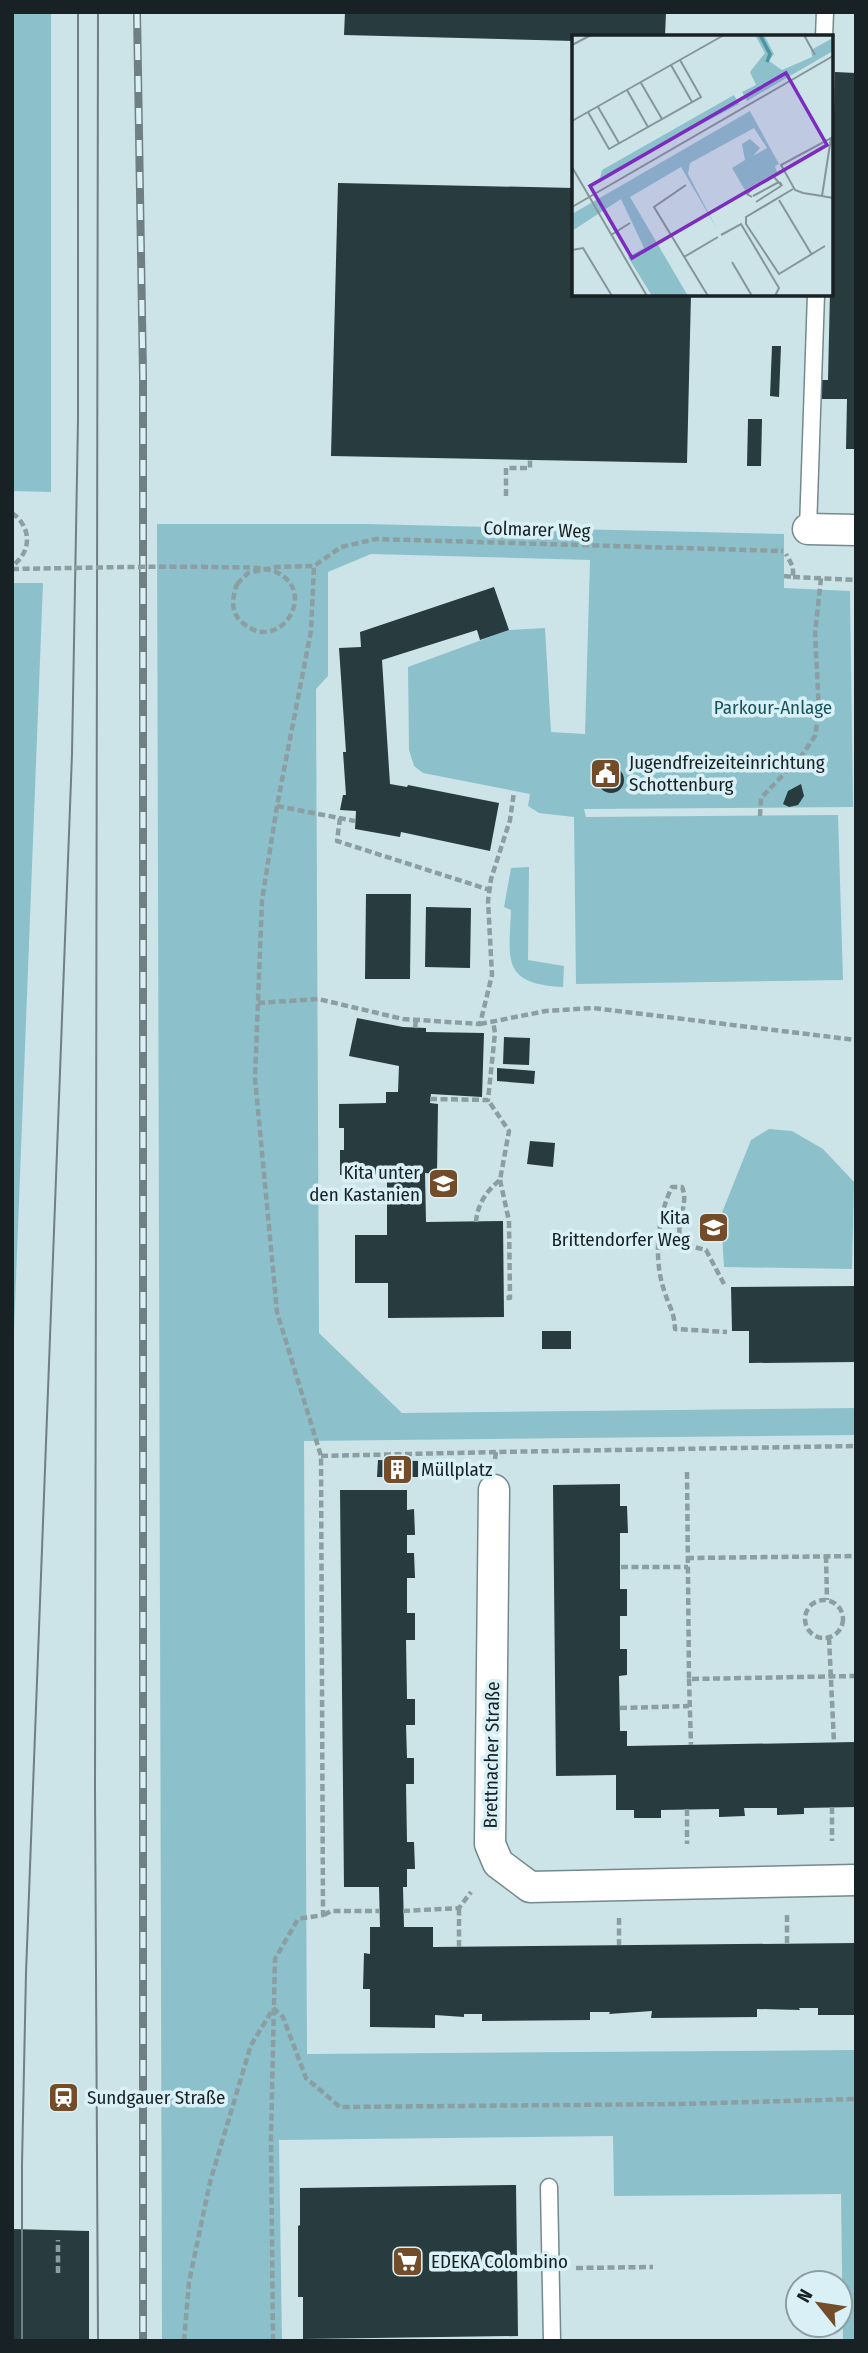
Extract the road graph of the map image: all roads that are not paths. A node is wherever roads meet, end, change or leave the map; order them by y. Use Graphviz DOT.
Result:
graph roads {
  1 [pos="825,12"];
  2 [pos="824,35"];
  3 [pos="816,296"];
  4 [pos="808,530"];
  5 [pos="856,530"];
  6 [pos="494,1490"];
  7 [pos="856,1880"];
  8 [pos="549,2187"];
  9 [pos="552,2341"];
  1 -- 2 [label="lane"];
  3 -- 4 [label="lane"];
  4 -- 5 [label="street"];
  6 -- 7 [label="street, Brettnacher Straße"];
  8 -- 9 [label="lane"];
}
